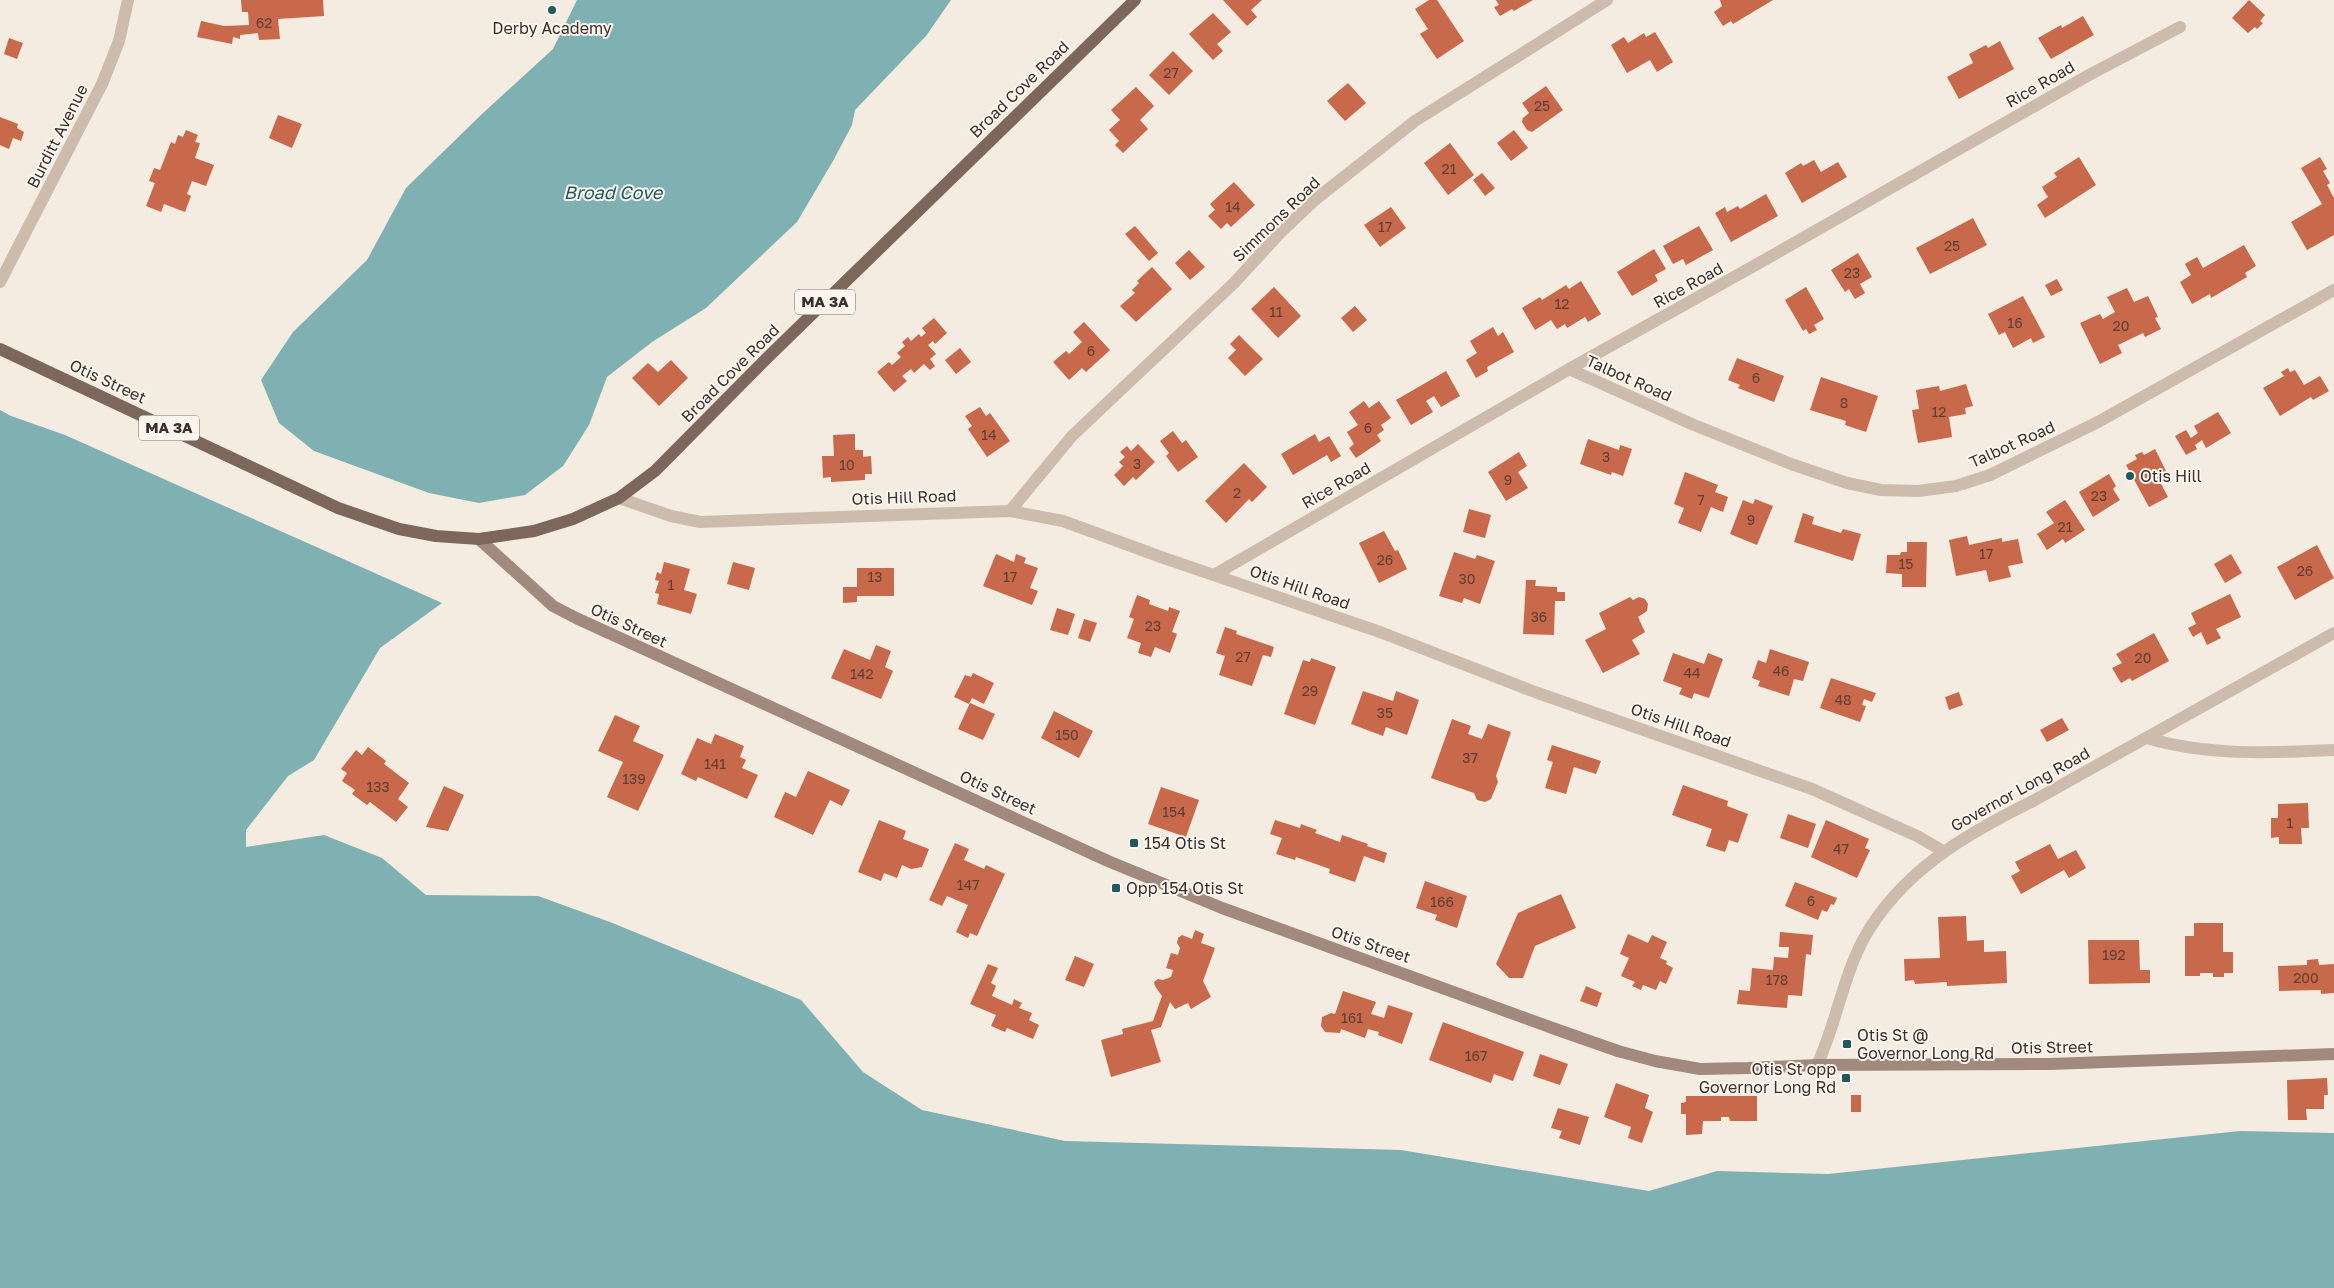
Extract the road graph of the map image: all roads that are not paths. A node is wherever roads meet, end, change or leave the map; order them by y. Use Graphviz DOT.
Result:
graph roads {
  1 [pos="128,0"];
  2 [pos="1135,0"];
  3 [pos="1606,0"];
  4 [pos="2180,27"];
  5 [pos="0,282"];
  6 [pos="2334,290"];
  7 [pos="0,349"];
  8 [pos="1569,369"];
  9 [pos="619,498"];
  10 [pos="338,508"];
  11 [pos="1010,511"];
  12 [pos="479,539"];
  13 [pos="1214,575"];
  14 [pos="2334,633"];
  15 [pos="2147,738"];
  16 [pos="2334,750"];
  17 [pos="1943,851"];
  18 [pos="2334,1054"];
  19 [pos="1817,1065"];
  1 -- 5 [label="street, Burditt Avenue"];
  2 -- 9 [label="main road, Broad Cove Road / MA 3A"];
  3 -- 11 [label="street, Simmons Road"];
  4 -- 8 [label="street, Rice Road"];
  6 -- 8 [label="street, Talbot Road"];
  7 -- 10 [label="main road, Otis Street / MA 3A"];
  8 -- 13 [label="street, Rice Road"];
  9 -- 11 [label="street, Otis Hill Road"];
  9 -- 12 [label="main road, Broad Cove Road / MA 3A"];
  10 -- 12 [label="main road, Broad Cove Road / MA 3A"];
  11 -- 13 [label="street, Otis Hill Road"];
  12 -- 19 [label="street, Otis Street"];
  13 -- 17 [label="street, Otis Hill Road"];
  14 -- 15 [label="street, Governor Long Road"];
  15 -- 16 [label="street"];
  15 -- 17 [label="street, Governor Long Road"];
  17 -- 19 [label="street, Governor Long Road"];
  18 -- 19 [label="street, Otis Street"];
}
